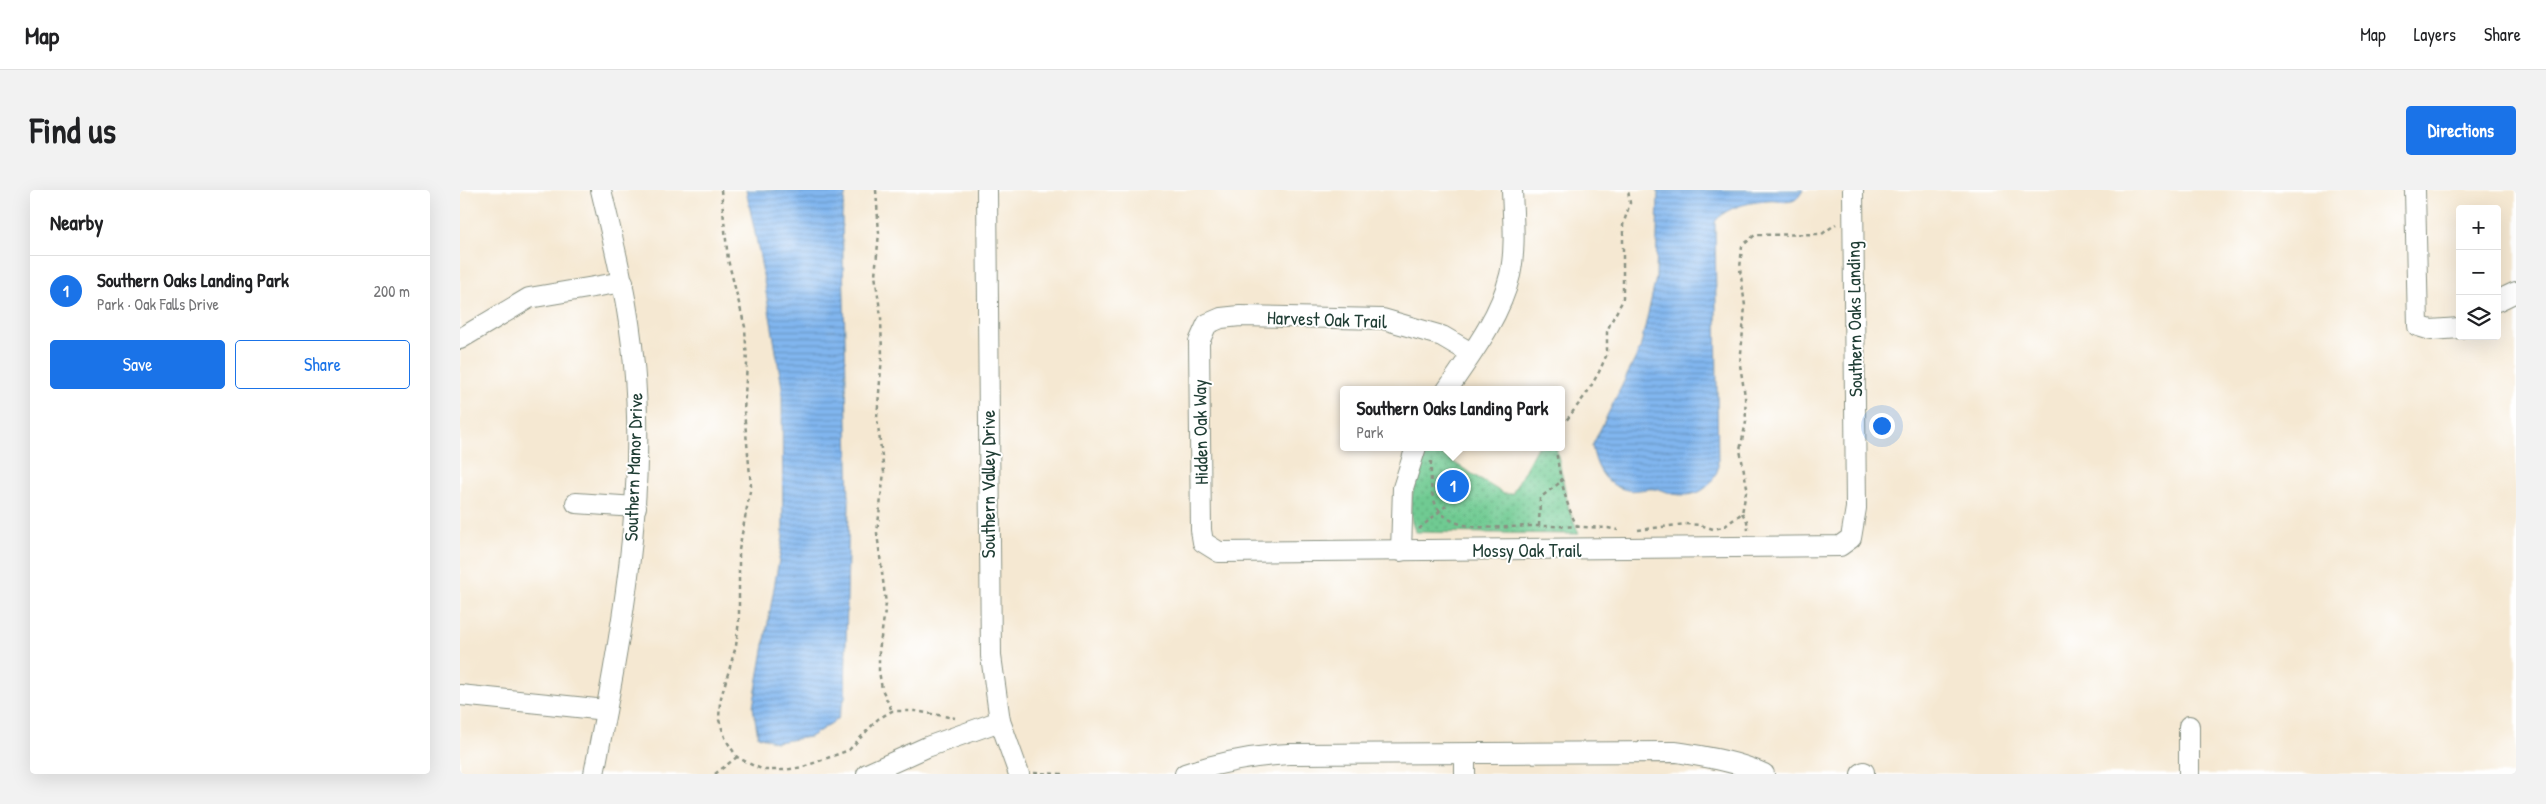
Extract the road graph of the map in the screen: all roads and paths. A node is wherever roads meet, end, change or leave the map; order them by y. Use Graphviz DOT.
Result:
graph roads {
  1 [pos="601,190"];
  2 [pos="721,190"];
  3 [pos="876,190"];
  4 [pos="987,190"];
  5 [pos="1512,190"];
  6 [pos="1628,190"];
  7 [pos="1852,190"];
  8 [pos="2416,190"];
  9 [pos="1839,216"];
  10 [pos="623,282"];
  11 [pos="2516,292"];
  12 [pos="2501,299"];
  13 [pos="1207,324"];
  14 [pos="2456,328"];
  15 [pos="460,339"];
  16 [pos="1471,354"];
  17 [pos="1450,386"];
  18 [pos="1565,422"];
  19 [pos="1423,451"];
  20 [pos="1556,451"];
  21 [pos="1563,480"];
  22 [pos="576,503"];
  23 [pos="1448,504"];
  24 [pos="636,506"];
  25 [pos="1440,511"];
  26 [pos="1539,526"];
  27 [pos="1578,527"];
  28 [pos="1625,531"];
  29 [pos="1631,531"];
  30 [pos="1851,538"];
  31 [pos="1203,542"];
  32 [pos="1402,547"];
  33 [pos="460,695"];
  34 [pos="606,710"];
  35 [pos="892,711"];
  36 [pos="960,718"];
  37 [pos="1000,721"];
  38 [pos="2189,726"];
  39 [pos="1465,754"];
  40 [pos="737,756"];
  41 [pos="594,774"];
  42 [pos="715,774"];
  43 [pos="867,774"];
  44 [pos="1019,774"];
  45 [pos="1033,774"];
  46 [pos="1062,774"];
  47 [pos="1185,774"];
  48 [pos="1465,774"];
  49 [pos="1764,774"];
  50 [pos="2189,774"];
  1 -- 10 [label="street, Southern Manor Drive"];
  2 -- 40 [label="path"];
  3 -- 35 [label="path"];
  4 -- 37 [label="street, Southern Valley Drive"];
  5 -- 16 [label="street"];
  6 -- 18 [label="path"];
  7 -- 30 [label="street, Southern Oaks Landing"];
  8 -- 14 [label="street"];
  9 -- 29 [label="path"];
  10 -- 15 [label="street"];
  10 -- 24 [label="street, Southern Manor Drive"];
  11 -- 12 [label="street"];
  13 -- 16 [label="street, Harvest Oak Trail"];
  13 -- 31 [label="street, Hidden Oak Way"];
  16 -- 17 [label="street"];
  19 -- 25 [label="path"];
  19 -- 32 [label="street"];
  20 -- 21 [label="path"];
  21 -- 26 [label="path"];
  21 -- 27 [label="path"];
  22 -- 24 [label="street"];
  23 -- 25 [label="path"];
  24 -- 34 [label="street, Southern Manor Drive"];
  25 -- 26 [label="path"];
  25 -- 32 [label="path"];
  26 -- 27 [label="path"];
  27 -- 28 [label="path"];
  30 -- 32 [label="street, Mossy Oak Trail"];
  31 -- 32 [label="street, Mossy Oak Trail"];
  33 -- 34 [label="street"];
  34 -- 41 [label="street, Southern Manor Drive"];
  35 -- 36 [label="path"];
  35 -- 40 [label="path"];
  37 -- 43 [label="street"];
  37 -- 44 [label="street, Southern Valley Drive"];
  38 -- 50 [label="street"];
  39 -- 47 [label="street"];
  39 -- 48 [label="street"];
  39 -- 49 [label="street"];
  40 -- 42 [label="path"];
  45 -- 46 [label="path"];
}
